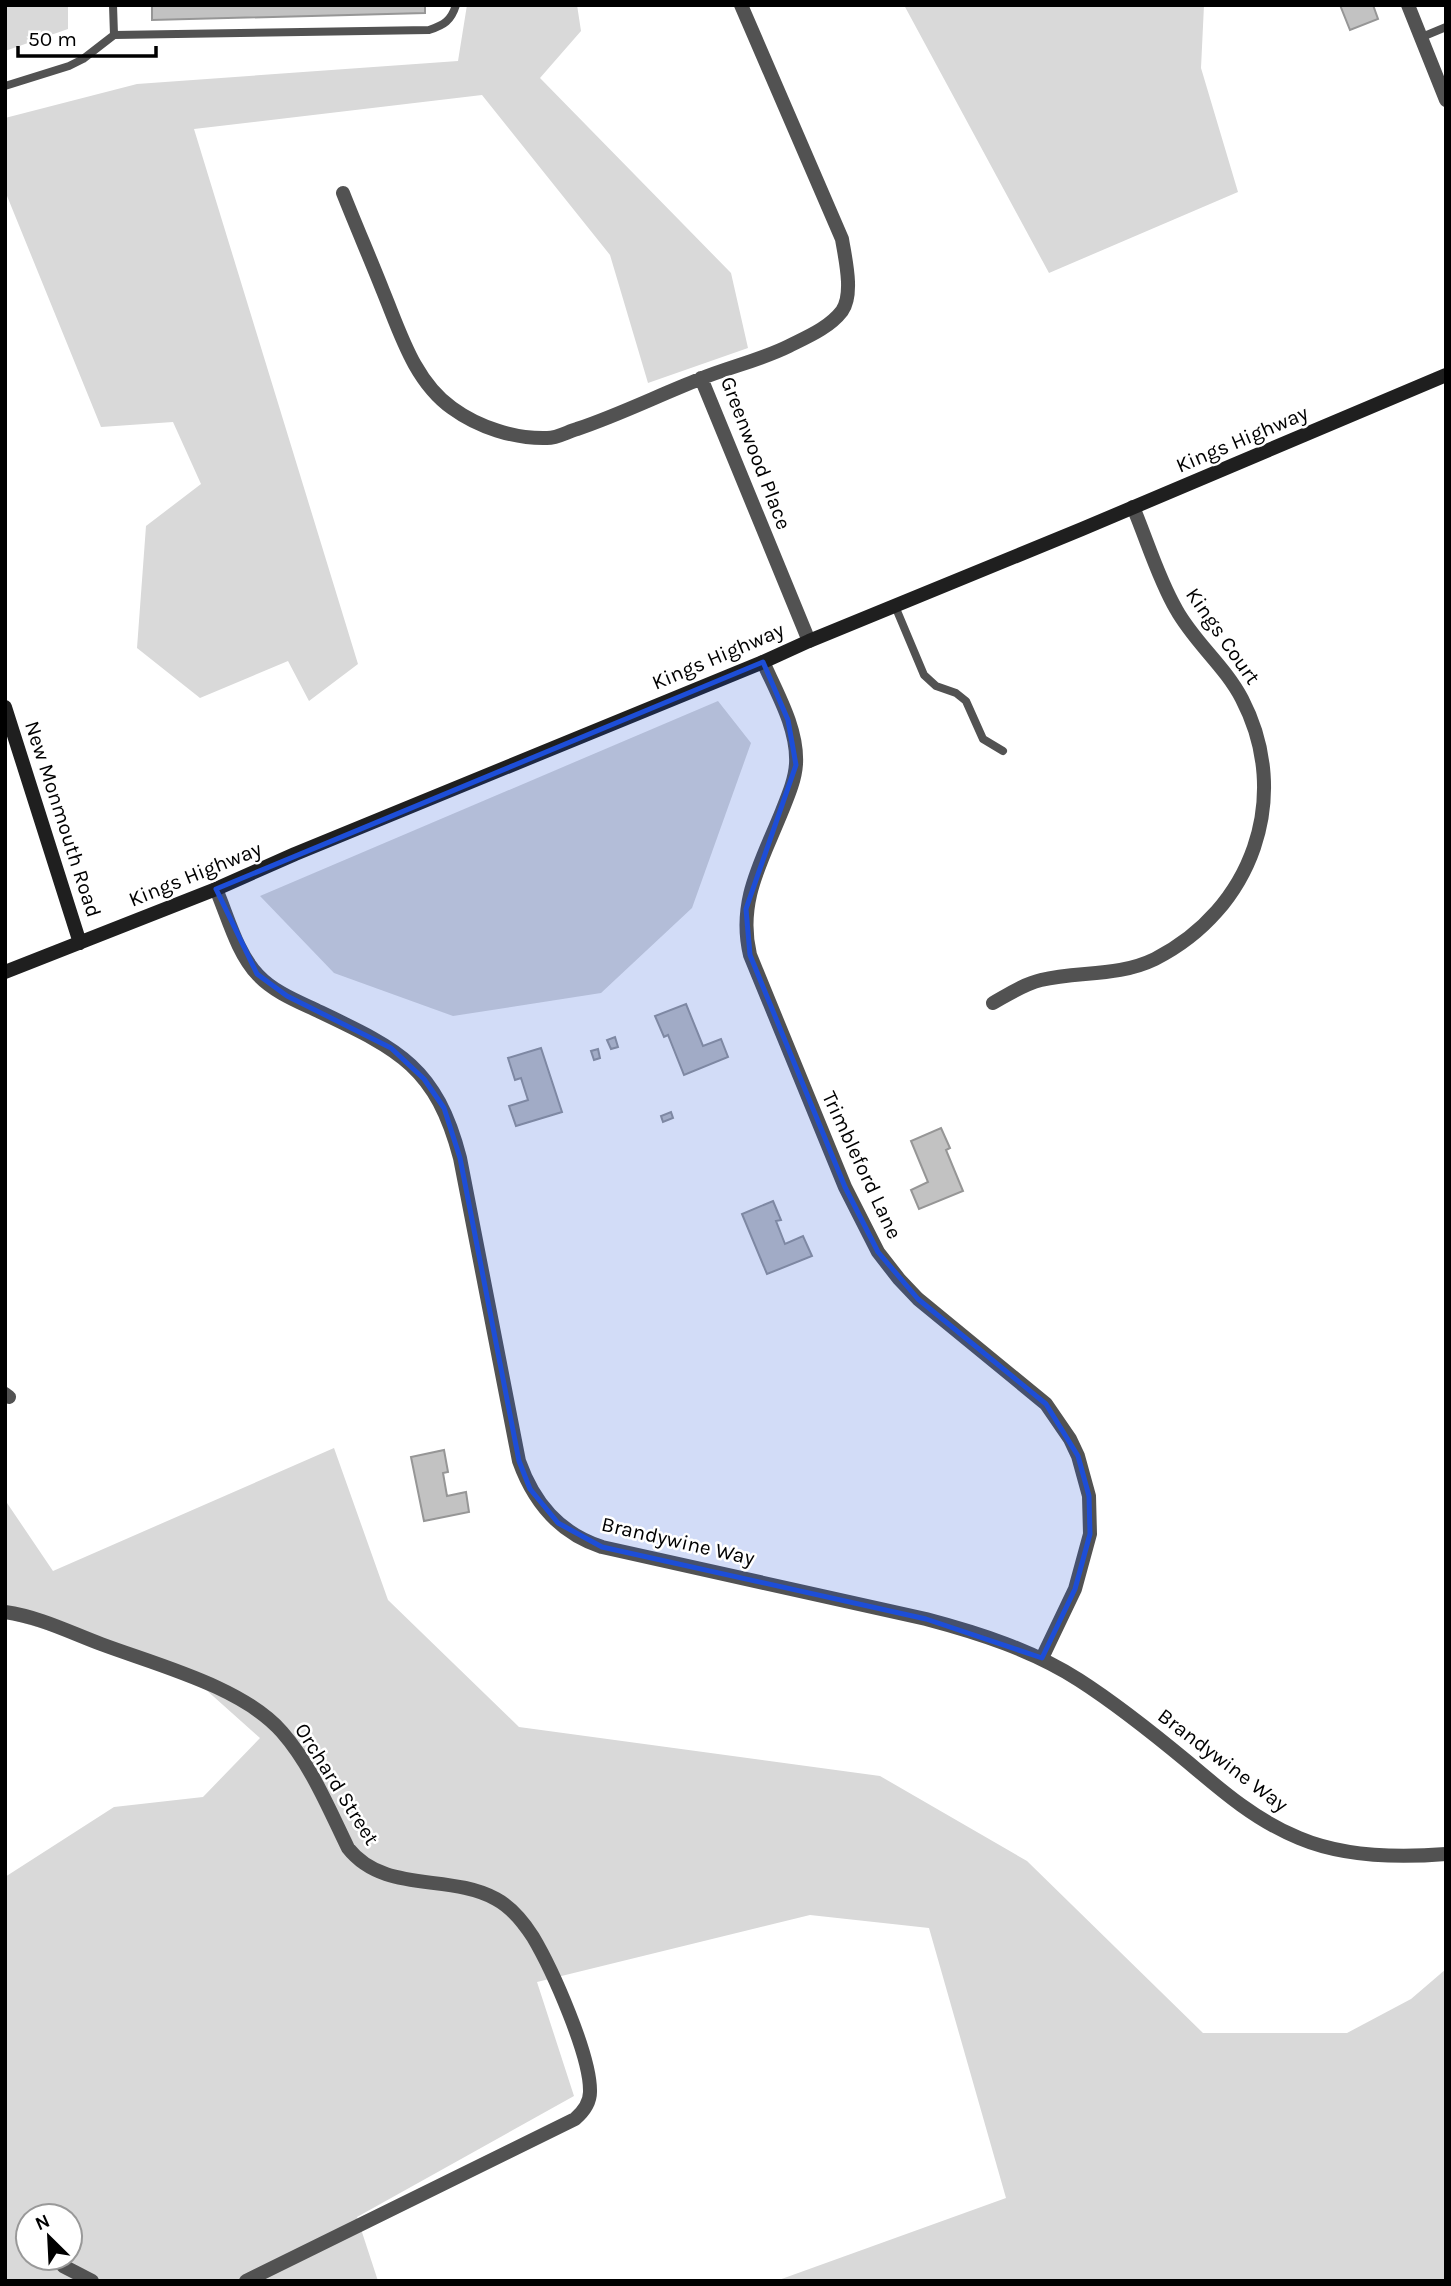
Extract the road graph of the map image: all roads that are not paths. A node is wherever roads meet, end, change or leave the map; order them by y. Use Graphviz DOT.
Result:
graph roads {
  1 [pos="113,5"];
  2 [pos="456,5"];
  3 [pos="741,5"];
  4 [pos="1408,5"];
  5 [pos="1446,27"];
  6 [pos="114,36"];
  7 [pos="1422,37"];
  8 [pos="5,86"];
  9 [pos="1446,100"];
  10 [pos="343,193"];
  11 [pos="1446,375"];
  12 [pos="701,378"];
  13 [pos="1133,507"];
  14 [pos="895,606"];
  15 [pos="809,641"];
  16 [pos="763,662"];
  17 [pos="5,707"];
  18 [pos="1003,751"];
  19 [pos="216,889"];
  20 [pos="80,943"];
  21 [pos="5,972"];
  22 [pos="993,1003"];
  23 [pos="5,1612"];
  24 [pos="1042,1658"];
  25 [pos="1446,1854"];
  26 [pos="75,2272"];
  27 [pos="92,2281"];
  28 [pos="246,2281"];
  1 -- 6 [label="lane"];
  2 -- 6 [label="lane"];
  3 -- 12 [label="street, Greenwood Place"];
  4 -- 7 [label="street"];
  5 -- 7 [label="lane"];
  6 -- 8 [label="lane"];
  7 -- 9 [label="street"];
  10 -- 12 [label="street"];
  11 -- 13 [label="street, Kings Highway"];
  12 -- 15 [label="street, Greenwood Place"];
  13 -- 14 [label="street, Kings Highway"];
  13 -- 22 [label="street, Kings Court"];
  14 -- 15 [label="street, Kings Highway"];
  14 -- 18 [label="lane"];
  15 -- 16 [label="street, Kings Highway"];
  16 -- 19 [label="street, Kings Highway"];
  16 -- 24 [label="street, Trimbleford Lane"];
  17 -- 20 [label="street, New Monmouth Road"];
  19 -- 20 [label="street, Kings Highway"];
  19 -- 24 [label="street, Brandywine Way"];
  20 -- 21 [label="street, Kings Highway"];
  23 -- 28 [label="street, Orchard Street"];
  24 -- 25 [label="street, Brandywine Way"];
  26 -- 27 [label="street"];
}
